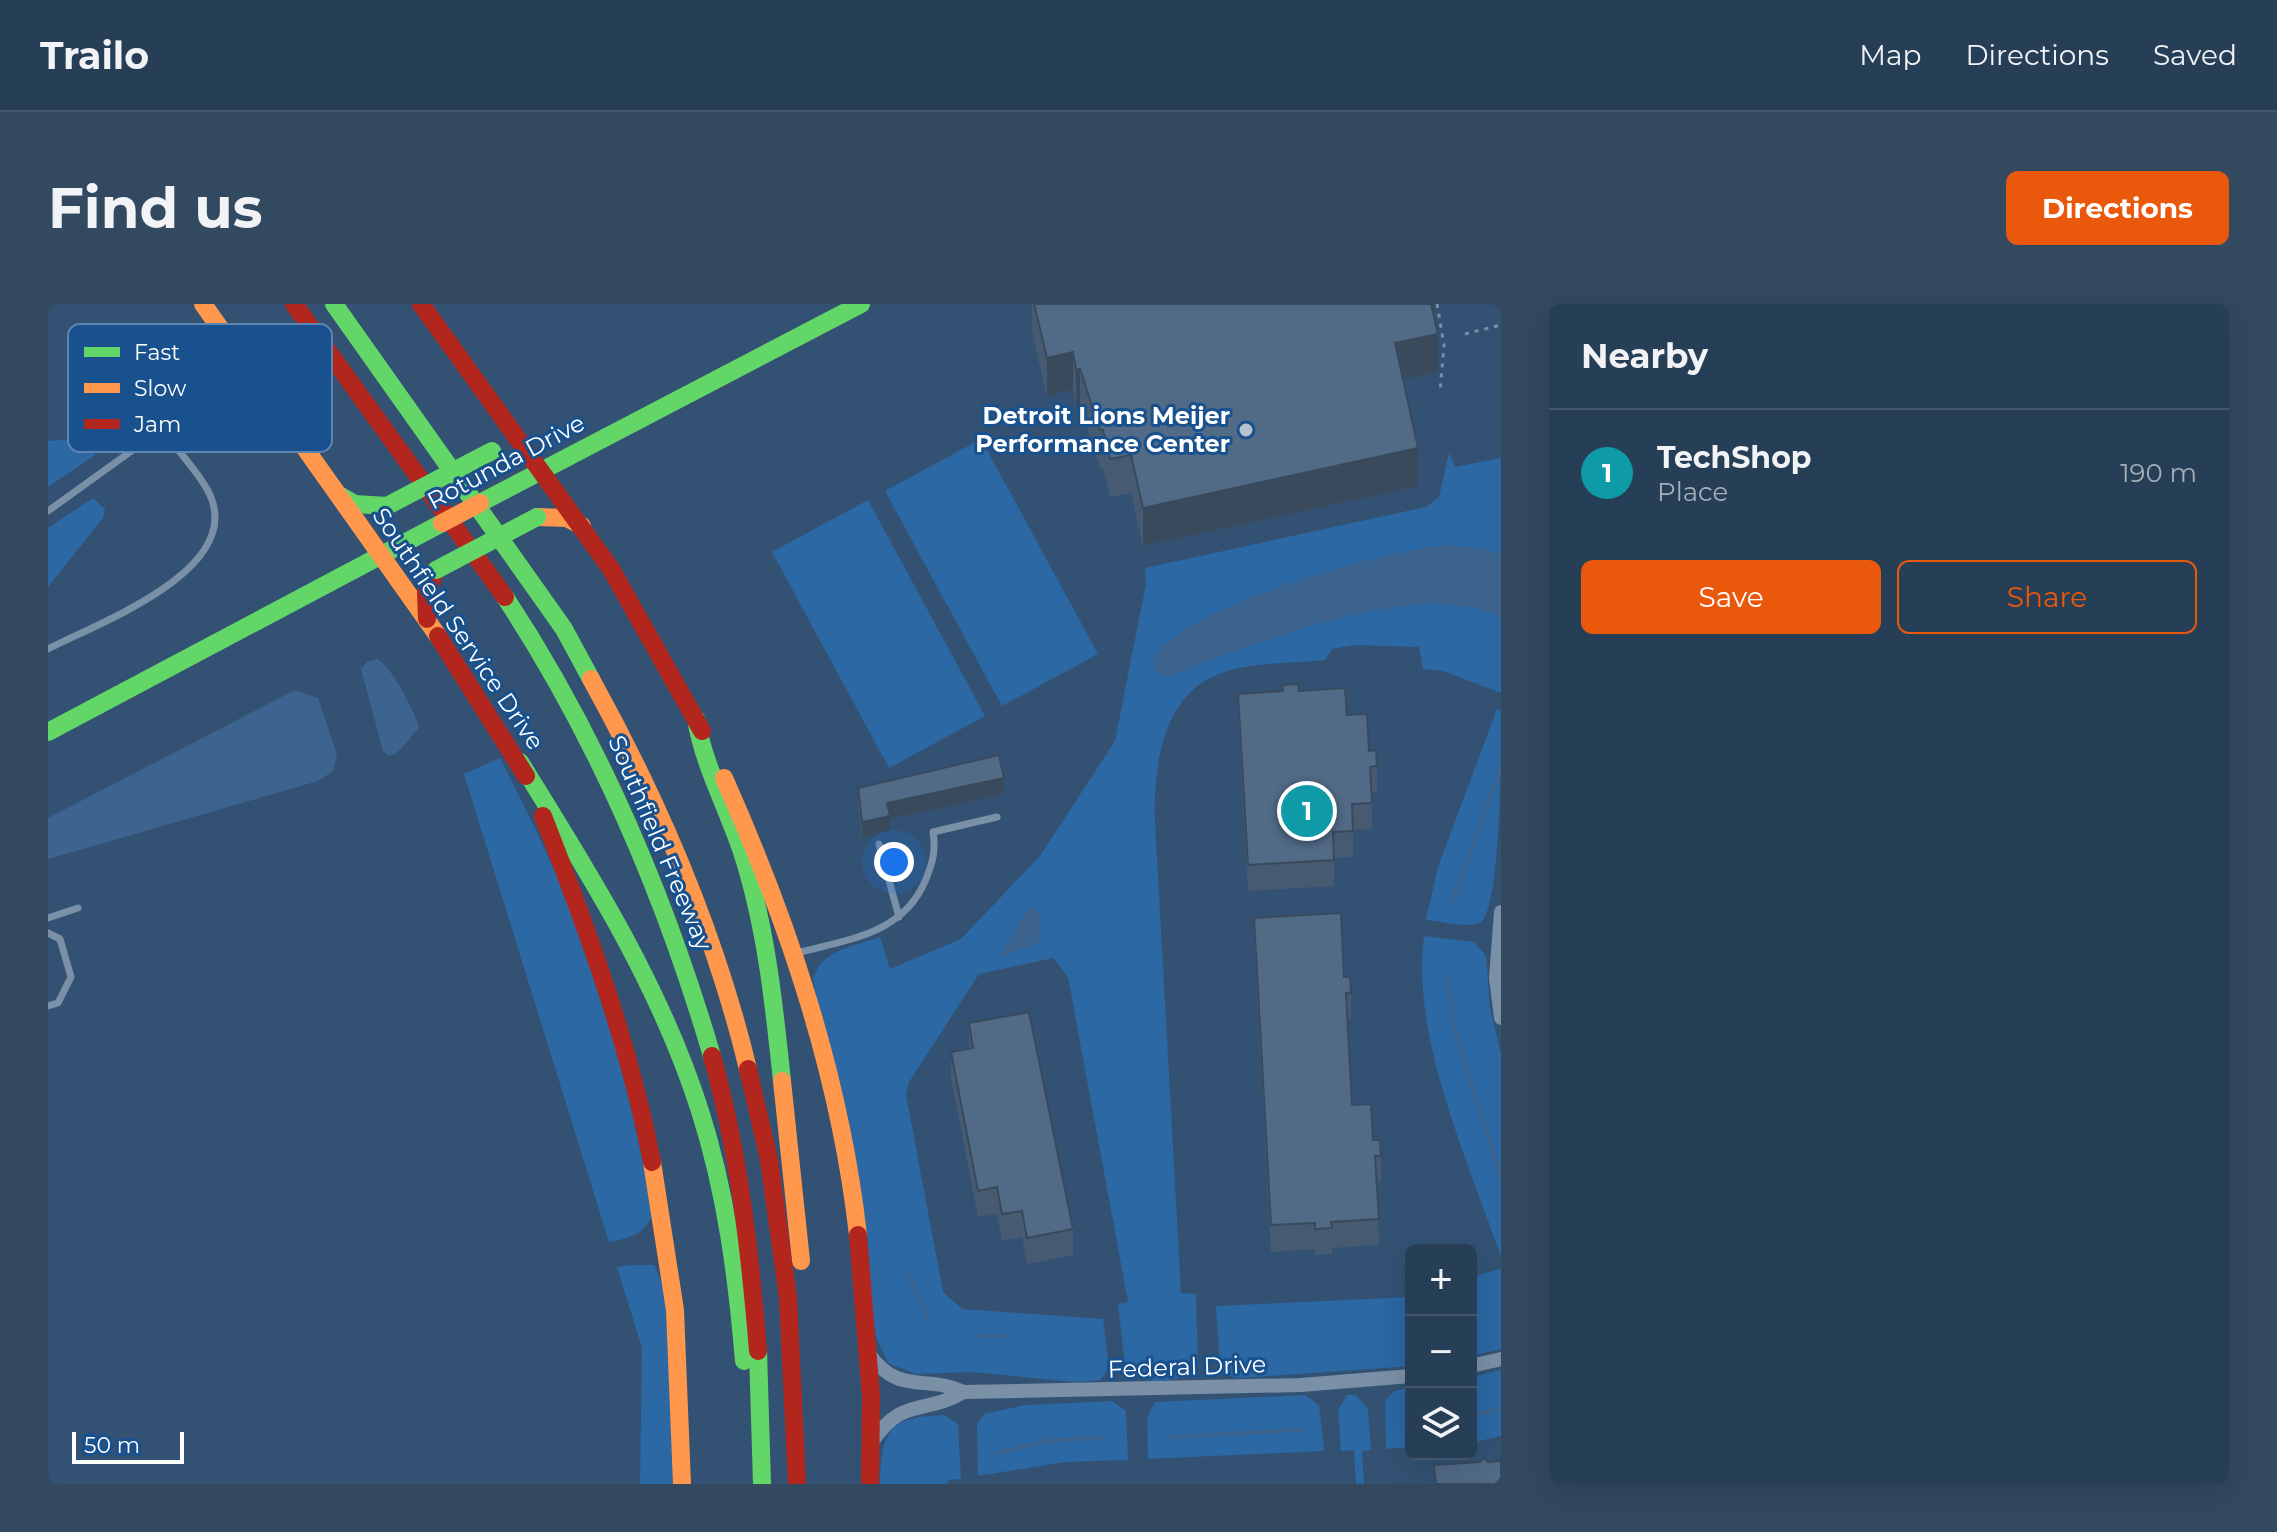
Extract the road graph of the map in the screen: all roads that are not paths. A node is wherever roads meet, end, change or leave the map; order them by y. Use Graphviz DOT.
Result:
graph roads {
  1 [pos="203,304"];
  2 [pos="294,304"];
  3 [pos="334,304"];
  4 [pos="421,304"];
  5 [pos="861,304"];
  6 [pos="217,324"];
  7 [pos="308,324"];
  8 [pos="332,358"];
  9 [pos="498,412"];
  10 [pos="130,452"];
  11 [pos="179,452"];
  12 [pos="308,452"];
  13 [pos="542,470"];
  14 [pos="339,495"];
  15 [pos="48,511"];
  16 [pos="582,526"];
  17 [pos="382,554"];
  18 [pos="427,619"];
  19 [pos="48,649"];
  20 [pos="696,719"];
  21 [pos="48,732"];
  22 [pos="520,762"];
  23 [pos="997,817"];
  24 [pos="879,844"];
  25 [pos="78,908"];
  26 [pos="1501,912"];
  27 [pos="899,917"];
  28 [pos="48,918"];
  29 [pos="48,933"];
  30 [pos="795,954"];
  31 [pos="48,1006"];
  32 [pos="1501,1018"];
  33 [pos="869,1353"];
  34 [pos="1501,1359"];
  35 [pos="1477,1365"];
  36 [pos="1405,1376"];
  37 [pos="964,1392"];
  38 [pos="872,1442"];
  39 [pos="682,1484"];
  40 [pos="762,1484"];
  41 [pos="797,1484"];
  42 [pos="804,1484"];
  43 [pos="870,1484"];
  1 -- 6 [label="main road, Southfield Service Drive"];
  2 -- 7 [label="main road, Southfield Freeway"];
  3 -- 41 [label="main road, Southfield Freeway"];
  4 -- 9 [label="main road"];
  5 -- 13 [label="main road, Rotunda Drive"];
  8 -- 40 [label="main road, Southfield Freeway"];
  9 -- 13 [label="main road"];
  9 -- 14 [label="main road, bridge"];
  10 -- 15 [label="lane"];
  11 -- 19 [label="lane"];
  12 -- 14 [label="main road, Southfield Service Drive"];
  13 -- 16 [label="main road"];
  13 -- 17 [label="main road, Rotunda Drive, bridge"];
  14 -- 17 [label="main road, Southfield Service Drive"];
  16 -- 18 [label="main road, bridge"];
  16 -- 20 [label="main road"];
  17 -- 18 [label="main road, Southfield Service Drive"];
  17 -- 21 [label="main road, Rotunda Drive"];
  18 -- 22 [label="main road, Southfield Service Drive"];
  20 -- 30 [label="main road"];
  20 -- 42 [label="main road"];
  22 -- 39 [label="main road, Southfield Service Drive"];
  22 -- 40 [label="main road"];
  23 -- 27 [label="lane"];
  24 -- 27 [label="lane"];
  25 -- 28 [label="lane"];
  26 -- 32 [label="street"];
  27 -- 30 [label="lane"];
  29 -- 31 [label="lane"];
  30 -- 33 [label="main road"];
  33 -- 37 [label="street, Federal Drive"];
  33 -- 38 [label="main road"];
  34 -- 35 [label="street"];
  36 -- 37 [label="street, Federal Drive"];
  37 -- 38 [label="street, Federal Drive"];
  38 -- 43 [label="main road"];
}
